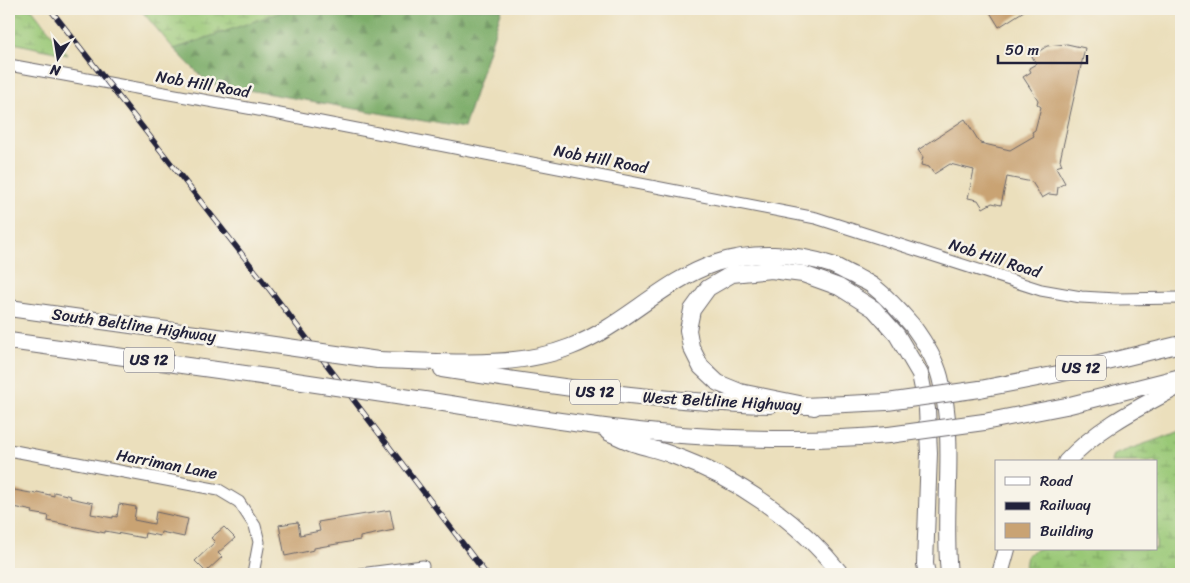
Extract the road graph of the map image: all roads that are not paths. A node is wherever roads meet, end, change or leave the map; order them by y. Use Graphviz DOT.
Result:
graph roads {
  1 [pos="9,66"];
  2 [pos="1181,298"];
  3 [pos="9,308"];
  4 [pos="9,341"];
  5 [pos="260,343"];
  6 [pos="1181,344"];
  7 [pos="378,360"];
  8 [pos="1181,377"];
  9 [pos="1181,385"];
  10 [pos="814,407"];
  11 [pos="592,425"];
  12 [pos="9,450"];
  13 [pos="1068,460"];
  14 [pos="1008,550"];
  15 [pos="423,566"];
  16 [pos="253,574"];
  17 [pos="360,574"];
  18 [pos="841,574"];
  19 [pos="927,574"];
  20 [pos="949,574"];
  21 [pos="1000,574"];
  1 -- 2 [label="street, Nob Hill Road"];
  3 -- 5 [label="highway, South Beltline Highway / US 12"];
  4 -- 11 [label="highway, South Beltline Highway / US 12, bridge"];
  5 -- 7 [label="highway, West Beltline Highway / US 12, bridge"];
  6 -- 10 [label="highway, West Beltline Highway / US 12, bridge"];
  7 -- 10 [label="highway, West Beltline Highway / US 12"];
  7 -- 20 [label="highway"];
  8 -- 11 [label="highway, US 12, bridge"];
  9 -- 13 [label="highway"];
  10 -- 19 [label="highway"];
  11 -- 18 [label="highway"];
  12 -- 16 [label="street, Harriman Lane"];
  14 -- 21 [label="highway"];
  15 -- 17 [label="street"];
}
